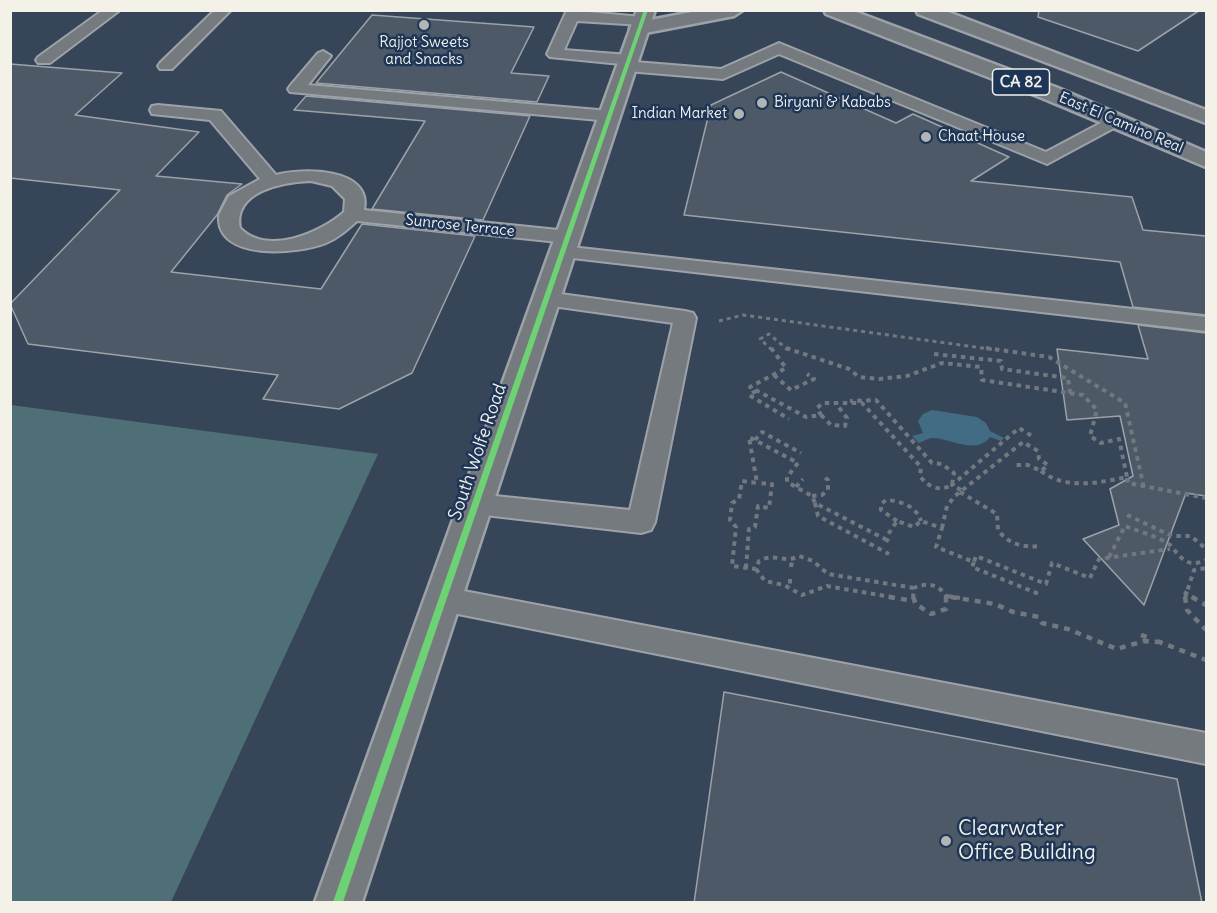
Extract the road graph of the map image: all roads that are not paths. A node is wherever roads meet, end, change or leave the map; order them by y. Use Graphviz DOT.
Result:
graph roads {
  1 [pos="113,10"];
  2 [pos="224,10"];
  3 [pos="734,10"];
  4 [pos="816,10"];
  5 [pos="925,10"];
  6 [pos="834,11"];
  7 [pos="573,13"];
  8 [pos="643,20"];
  9 [pos="323,56"];
  10 [pos="44,60"];
  11 [pos="628,63"];
  12 [pos="166,66"];
  13 [pos="158,110"];
  14 [pos="1202,113"];
  15 [pos="610,116"];
  16 [pos="1118,122"];
  17 [pos="1206,160"];
  18 [pos="271,181"];
  19 [pos="352,215"];
  20 [pos="565,245"];
  21 [pos="546,299"];
  22 [pos="1206,324"];
  23 [pos="476,504"];
  24 [pos="443,599"];
  25 [pos="1206,749"];
  26 [pos="338,903"];
  1 -- 10 [label="lane"];
  2 -- 12 [label="lane"];
  3 -- 8 [label="main road"];
  4 -- 6 [label="main road, East El Camino Real"];
  5 -- 14 [label="main road, East El Camino Real / CA 82"];
  6 -- 16 [label="main road, East El Camino Real / CA 82"];
  7 -- 8 [label="lane"];
  7 -- 11 [label="lane"];
  8 -- 11 [label="main road, South Wolfe Road"];
  9 -- 15 [label="lane"];
  11 -- 15 [label="main road, South Wolfe Road"];
  11 -- 16 [label="lane"];
  13 -- 18 [label="lane"];
  15 -- 20 [label="main road, South Wolfe Road"];
  16 -- 17 [label="main road, East El Camino Real / CA 82"];
  18 -- 19 [label="lane"];
  18 -- 19 [label="lane"];
  19 -- 20 [label="lane, Sunrose Terrace"];
  20 -- 21 [label="main road, South Wolfe Road"];
  20 -- 22 [label="lane, Sunrose Terrace"];
  21 -- 23 [label="main road, South Wolfe Road"];
  21 -- 23 [label="lane"];
  23 -- 24 [label="main road, South Wolfe Road"];
  24 -- 25 [label="lane"];
  24 -- 26 [label="main road, South Wolfe Road"];
}
